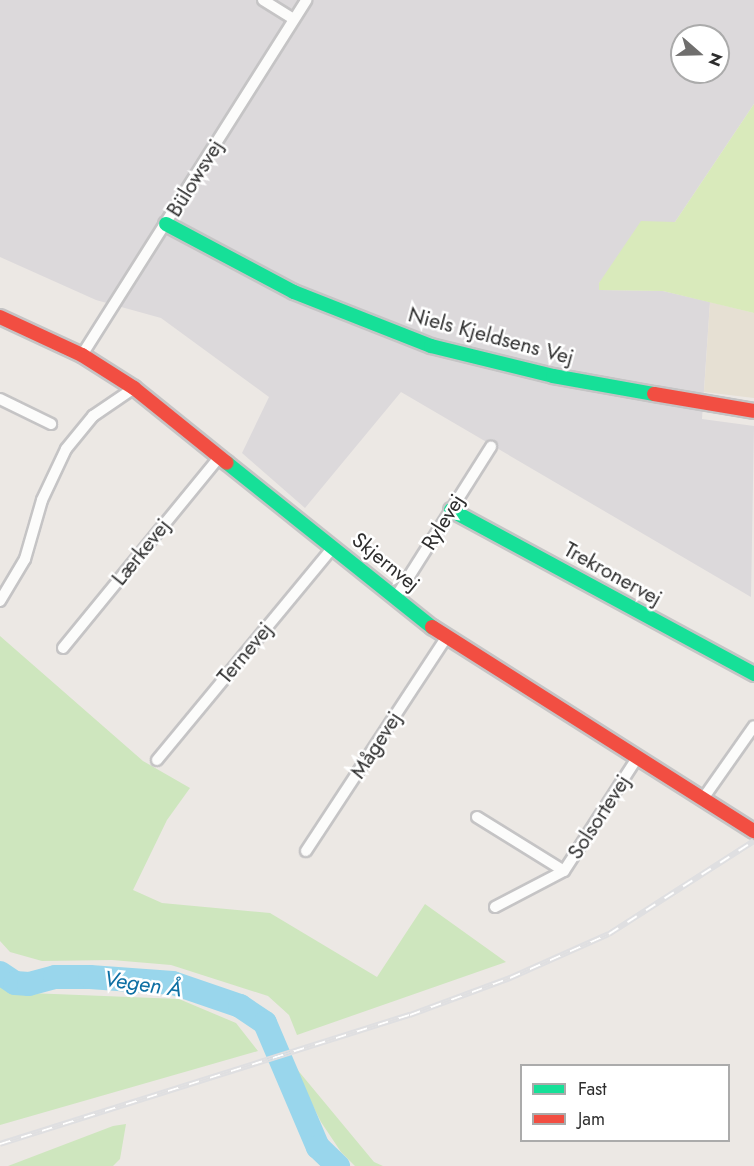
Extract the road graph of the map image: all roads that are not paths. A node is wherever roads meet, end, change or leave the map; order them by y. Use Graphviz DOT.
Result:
graph roads {
  1 [pos="263,0"];
  2 [pos="306,0"];
  3 [pos="294,19"];
  4 [pos="166,224"];
  5 [pos="0,317"];
  6 [pos="82,355"];
  7 [pos="134,388"];
  8 [pos="0,399"];
  9 [pos="754,411"];
  10 [pos="51,424"];
  11 [pos="491,447"];
  12 [pos="220,456"];
  13 [pos="451,510"];
  14 [pos="333,547"];
  15 [pos="396,597"];
  16 [pos="0,601"];
  17 [pos="446,638"];
  18 [pos="63,648"];
  19 [pos="754,675"];
  20 [pos="754,726"];
  21 [pos="637,758"];
  22 [pos="157,760"];
  23 [pos="702,800"];
  24 [pos="477,817"];
  25 [pos="754,831"];
  26 [pos="306,851"];
  27 [pos="564,871"];
  28 [pos="495,907"];
  1 -- 3 [label="street"];
  2 -- 3 [label="street, Bülowsvej"];
  3 -- 4 [label="street, Bülowsvej"];
  4 -- 6 [label="street, Bülowsvej"];
  4 -- 9 [label="street, Niels Kjeldsens Vej"];
  5 -- 6 [label="street, Skjernvej"];
  6 -- 7 [label="street, Skjernvej"];
  7 -- 12 [label="street, Skjernvej"];
  7 -- 16 [label="street"];
  8 -- 10 [label="street"];
  11 -- 13 [label="street, Rylevej"];
  12 -- 14 [label="street, Skjernvej"];
  12 -- 18 [label="street, Lærkevej"];
  13 -- 15 [label="street, Rylevej"];
  13 -- 19 [label="street, Trekronervej"];
  14 -- 15 [label="street, Skjernvej"];
  14 -- 22 [label="street, Ternevej"];
  15 -- 17 [label="street, Skjernvej"];
  17 -- 21 [label="street, Skjernvej"];
  17 -- 26 [label="street, Mågevej"];
  20 -- 23 [label="street"];
  21 -- 23 [label="street, Skjernvej"];
  21 -- 27 [label="street, Solsortevej"];
  23 -- 25 [label="street, Skjernvej"];
  24 -- 27 [label="street"];
  27 -- 28 [label="street, Solsortevej"];
}
